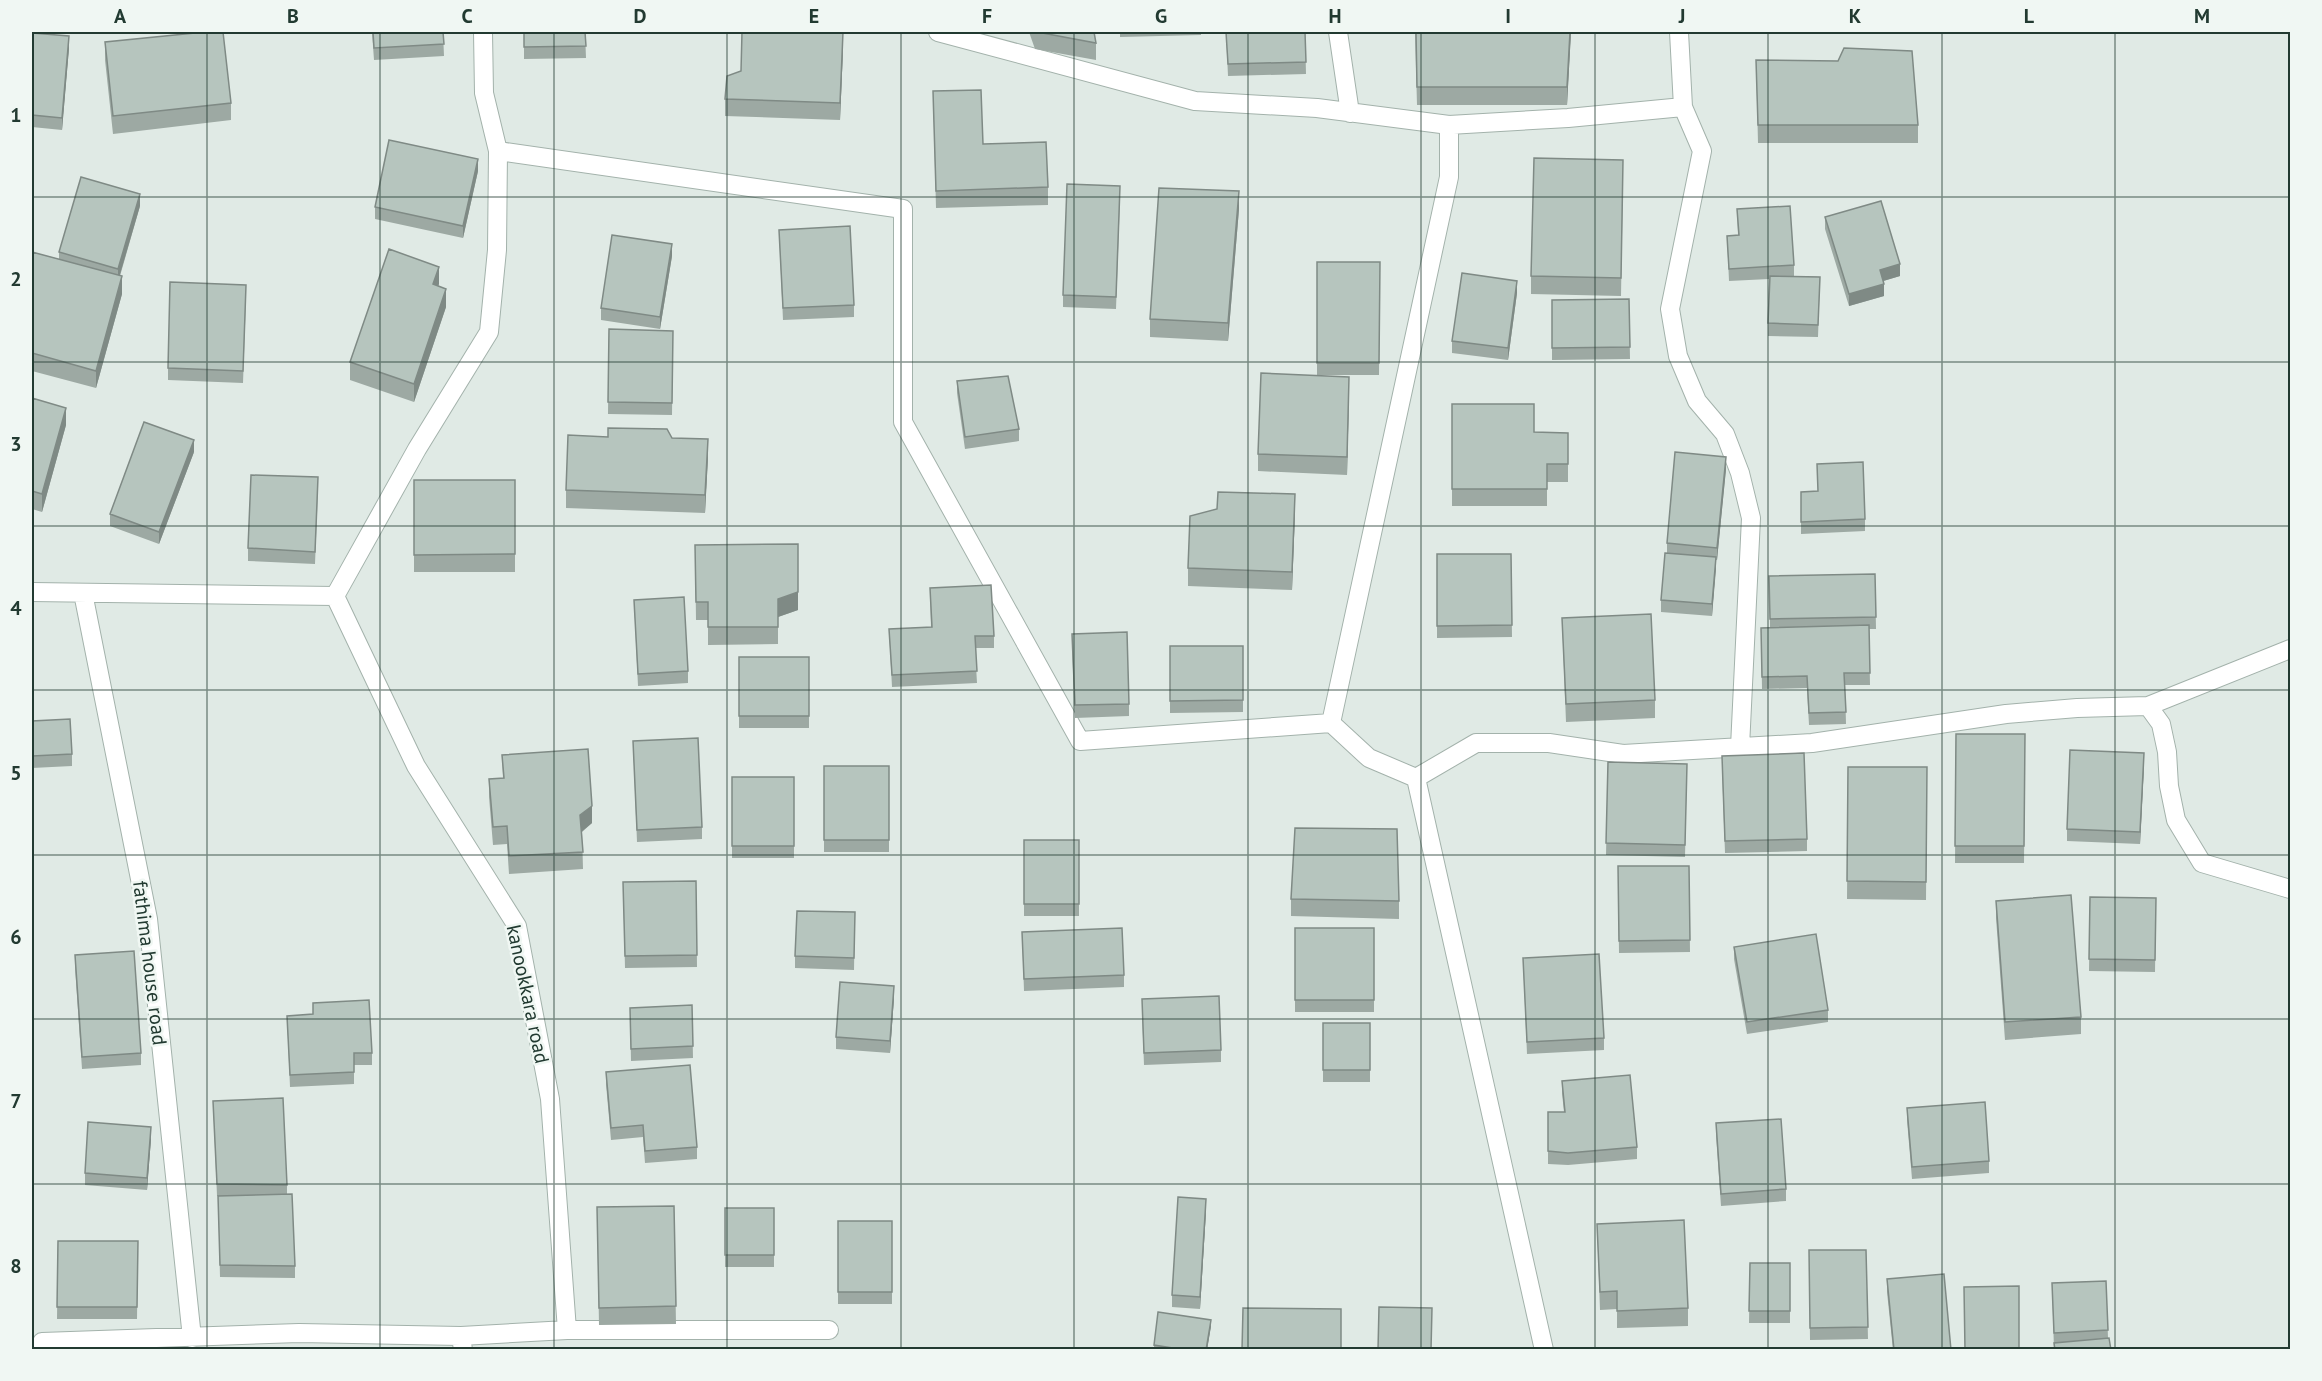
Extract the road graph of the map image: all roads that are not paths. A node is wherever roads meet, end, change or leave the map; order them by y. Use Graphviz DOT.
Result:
graph roads {
  1 [pos="483,32"];
  2 [pos="938,32"];
  3 [pos="1338,32"];
  4 [pos="1679,32"];
  5 [pos="1683,107"];
  6 [pos="1350,113"];
  7 [pos="1449,125"];
  8 [pos="498,152"];
  9 [pos="32,592"];
  10 [pos="83,593"];
  11 [pos="335,596"];
  12 [pos="2290,649"];
  13 [pos="2148,706"];
  14 [pos="1331,723"];
  15 [pos="1740,747"];
  16 [pos="1416,778"];
  17 [pos="2290,889"];
  18 [pos="567,1330"];
  19 [pos="829,1330"];
  20 [pos="192,1338"];
  21 [pos="462,1343"];
  22 [pos="38,1345"];
  23 [pos="1544,1350"];
  1 -- 8 [label="street"];
  2 -- 6 [label="street"];
  3 -- 6 [label="street"];
  4 -- 5 [label="street"];
  5 -- 7 [label="street"];
  5 -- 15 [label="street"];
  6 -- 7 [label="street"];
  7 -- 14 [label="street"];
  8 -- 11 [label="street"];
  8 -- 14 [label="street"];
  9 -- 10 [label="street"];
  10 -- 11 [label="street"];
  10 -- 20 [label="street, fathima house road"];
  11 -- 18 [label="street, kanookkara road"];
  12 -- 13 [label="street"];
  13 -- 15 [label="street"];
  13 -- 17 [label="street"];
  14 -- 16 [label="street"];
  15 -- 16 [label="street"];
  16 -- 23 [label="street"];
  18 -- 19 [label="street"];
  18 -- 21 [label="street"];
  20 -- 21 [label="street"];
  20 -- 22 [label="street"];
}
